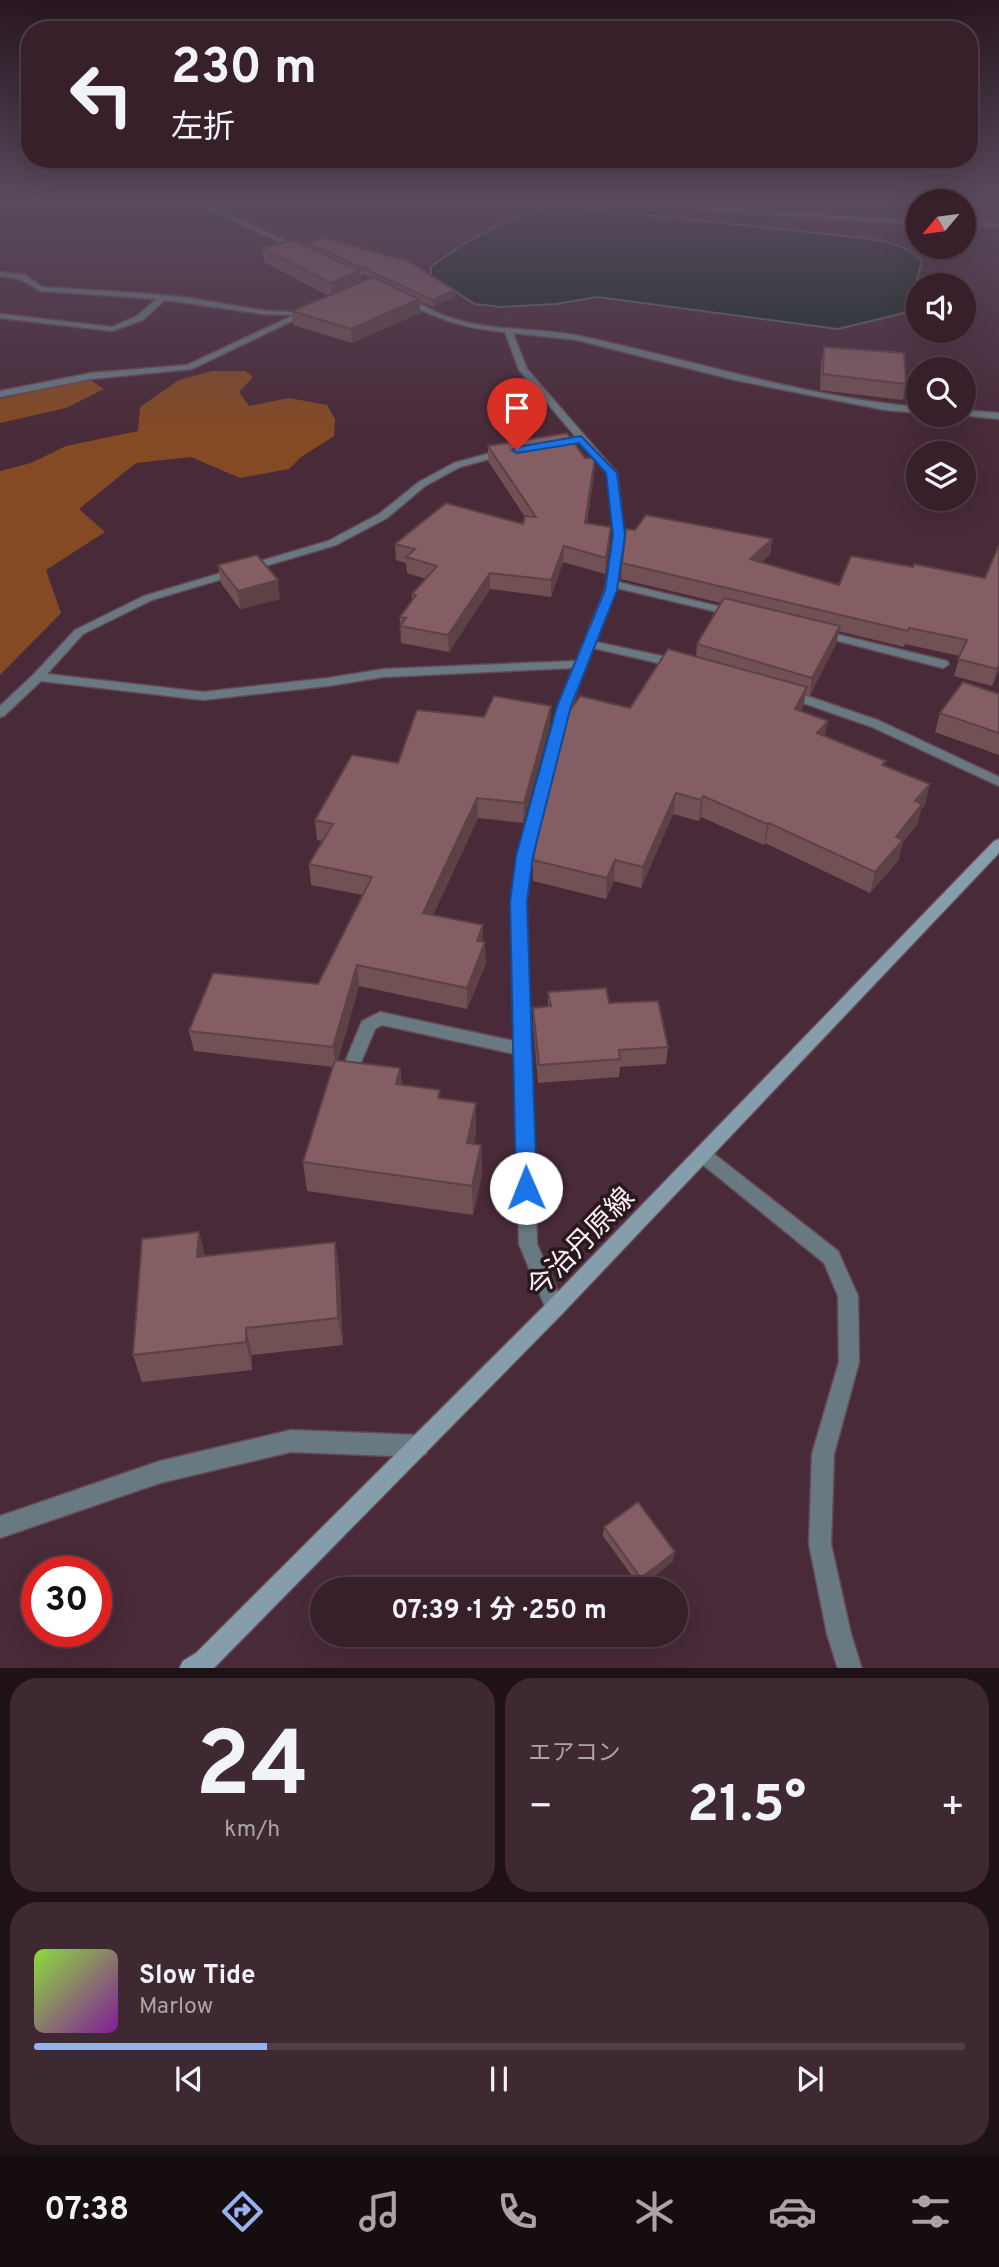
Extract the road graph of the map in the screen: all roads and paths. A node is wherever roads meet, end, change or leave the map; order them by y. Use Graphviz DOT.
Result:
graph roads {
  1 [pos="26,280"];
  2 [pos="387,291"];
  3 [pos="163,298"];
  4 [pos="321,307"];
  5 [pos="306,313"];
  6 [pos="0,316"];
  7 [pos="508,330"];
  8 [pos="30,386"];
  9 [pos="0,394"];
  10 [pos="0,404"];
  11 [pos="906,409"];
  12 [pos="976,414"];
  13 [pos="999,416"];
  14 [pos="581,439"];
  15 [pos="545,445"];
  16 [pos="520,449"];
  17 [pos="612,584"];
  18 [pos="746,616"];
  19 [pos="808,630"];
  20 [pos="589,644"];
  21 [pos="581,664"];
  22 [pos="943,664"];
  23 [pos="697,669"];
  24 [pos="38,677"];
  25 [pos="772,688"];
  26 [pos="0,713"];
  27 [pos="999,782"];
  28 [pos="999,844"];
  29 [pos="523,1049"];
  30 [pos="348,1074"];
  31 [pos="703,1154"];
  32 [pos="555,1308"];
  33 [pos="418,1446"];
  34 [pos="0,1527"];
  35 [pos="199,1666"];
  36 [pos="850,1668"];
  1 -- 3 [label="street"];
  2 -- 7 [label="street"];
  3 -- 5 [label="street"];
  3 -- 6 [label="street"];
  4 -- 5 [label="street"];
  5 -- 8 [label="street"];
  7 -- 11 [label="street"];
  7 -- 14 [label="street"];
  8 -- 9 [label="street"];
  8 -- 10 [label="street"];
  12 -- 13 [label="street"];
  14 -- 15 [label="street"];
  14 -- 17 [label="street"];
  16 -- 24 [label="street"];
  17 -- 18 [label="street"];
  17 -- 20 [label="street"];
  19 -- 22 [label="street"];
  20 -- 21 [label="street"];
  20 -- 23 [label="street"];
  21 -- 24 [label="street"];
  21 -- 29 [label="street"];
  24 -- 26 [label="street"];
  25 -- 27 [label="street"];
  28 -- 31 [label="main road, 今治丹原線"];
  29 -- 30 [label="street"];
  29 -- 32 [label="street"];
  31 -- 32 [label="main road, 今治丹原線"];
  31 -- 36 [label="street"];
  32 -- 33 [label="main road, 今治丹原線"];
  33 -- 34 [label="street"];
  33 -- 35 [label="main road, 今治丹原線"];
}
